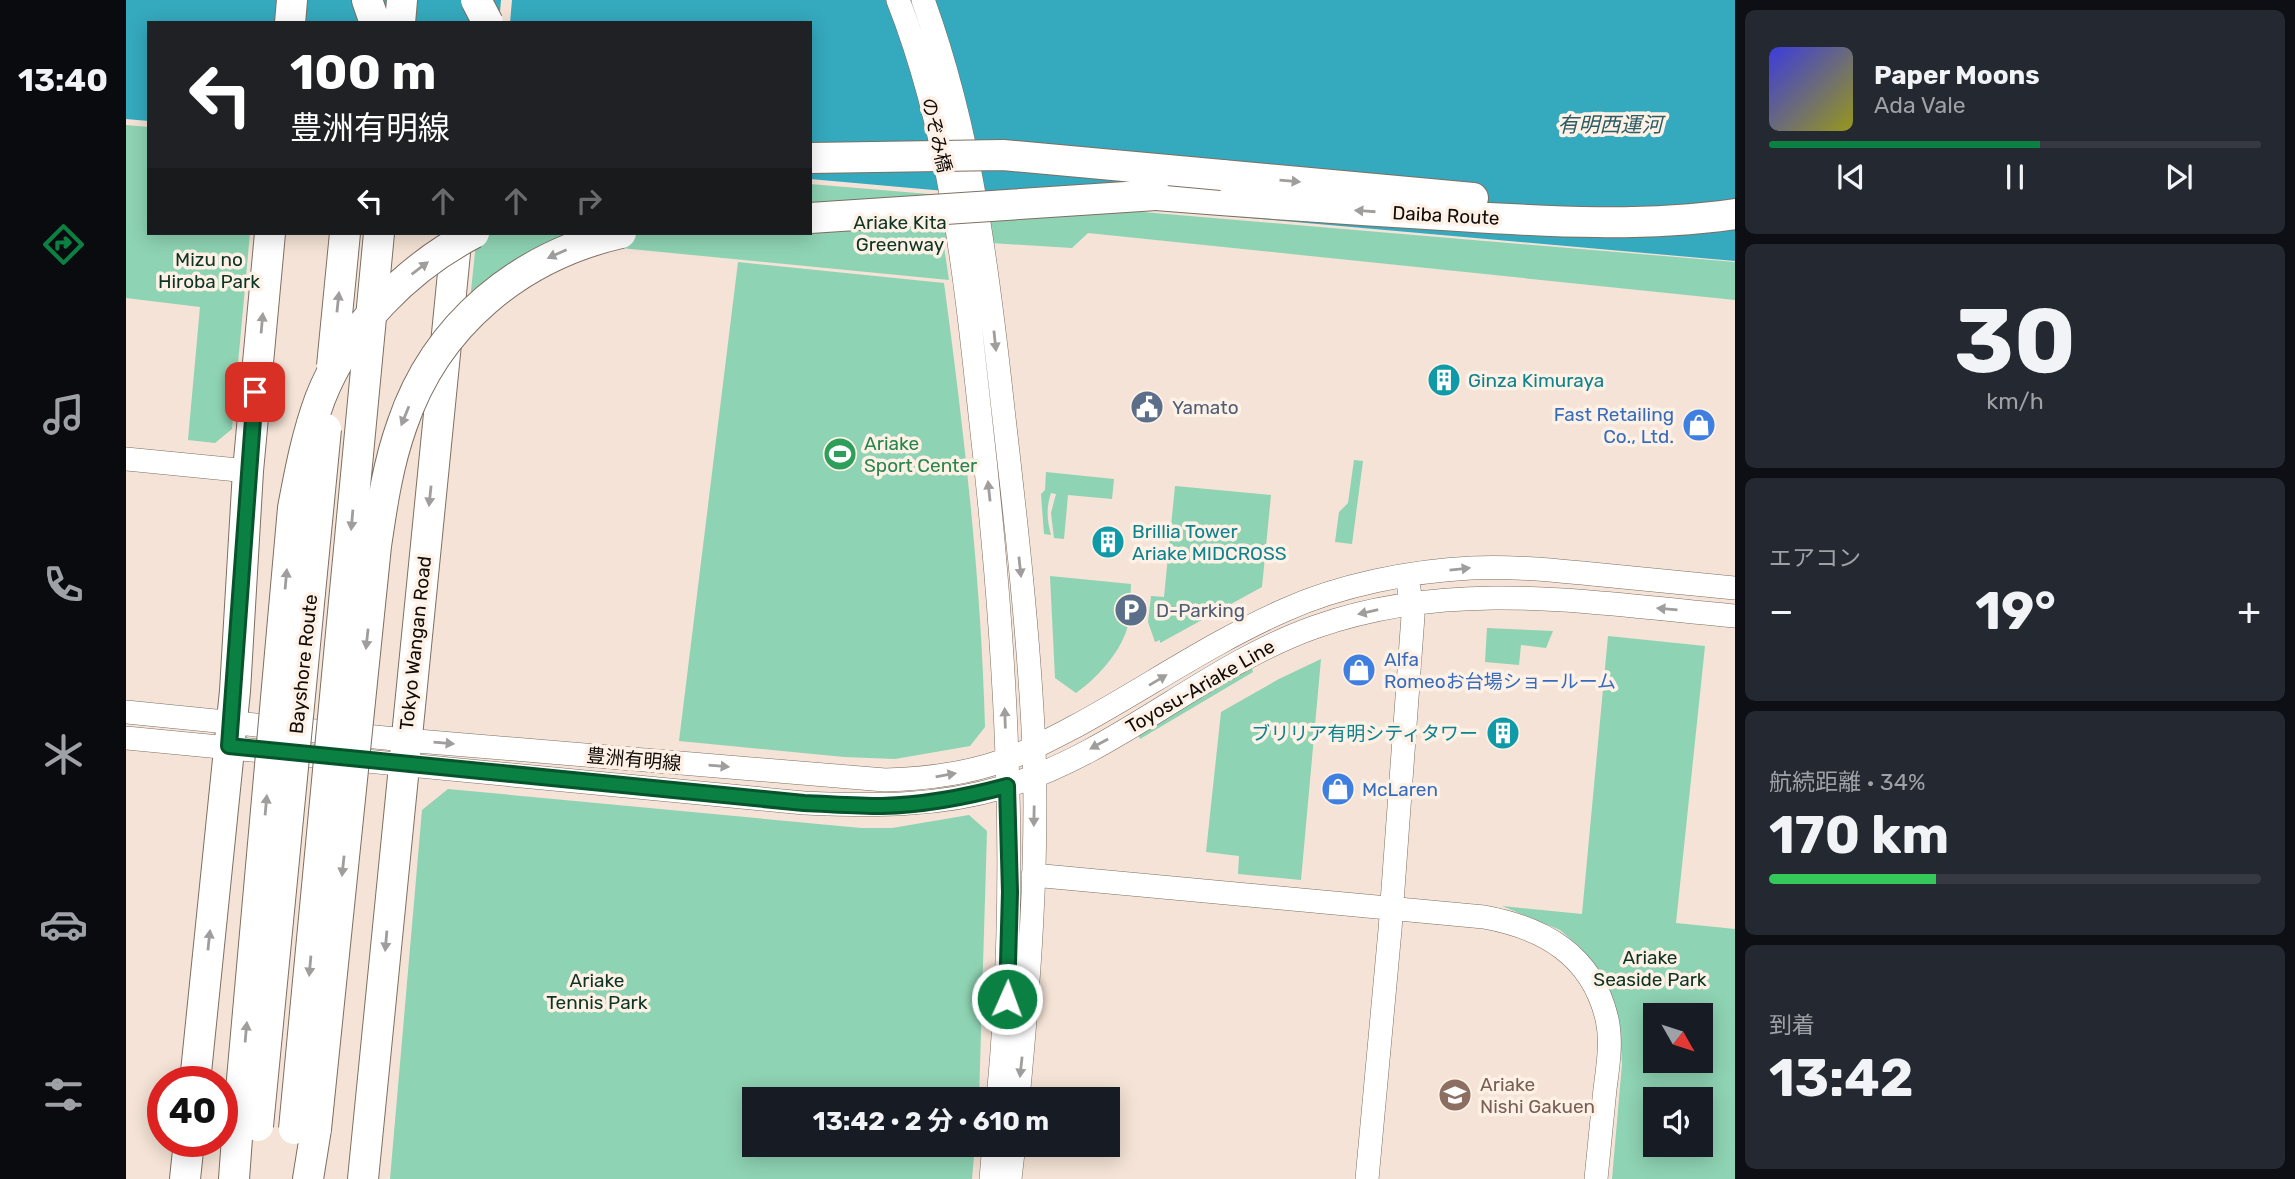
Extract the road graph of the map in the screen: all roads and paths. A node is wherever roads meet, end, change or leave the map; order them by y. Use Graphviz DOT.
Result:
graph roads {
  1 [pos="292,0"];
  2 [pos="367,0"];
  3 [pos="402,0"];
  4 [pos="477,0"];
  5 [pos="898,0"];
  6 [pos="923,0"];
  7 [pos="290,21"];
  8 [pos="364,21"];
  9 [pos="374,21"];
  10 [pos="400,21"];
  11 [pos="477,21"];
  12 [pos="487,21"];
  13 [pos="812,158"];
  14 [pos="1222,175"];
  15 [pos="812,178"];
  16 [pos="1156,195"];
  17 [pos="1735,195"];
  18 [pos="812,197"];
  19 [pos="1735,214"];
  20 [pos="812,218"];
  21 [pos="270,235"];
  22 [pos="345,235"];
  23 [pos="379,235"];
  24 [pos="457,235"];
  25 [pos="470,235"];
  26 [pos="614,235"];
  27 [pos="126,459"];
  28 [pos="248,471"];
  29 [pos="1407,575"];
  30 [pos="1735,588"];
  31 [pos="1412,603"];
  32 [pos="1735,616"];
  33 [pos="126,712"];
  34 [pos="229,734"];
  35 [pos="126,738"];
  36 [pos="1034,748"];
  37 [pos="404,752"];
  38 [pos="1006,760"];
  39 [pos="1034,775"];
  40 [pos="1007,786"];
  41 [pos="1033,875"];
  42 [pos="1392,907"];
  43 [pos="197,1066"];
  44 [pos="999,1087"];
  45 [pos="1019,1087"];
  46 [pos="248,1125"];
  47 [pos="305,1129"];
  48 [pos="187,1157"];
  49 [pos="993,1157"];
  50 [pos="1013,1157"];
  51 [pos="185,1179"];
  52 [pos="234,1179"];
  53 [pos="253,1179"];
  54 [pos="290,1179"];
  55 [pos="308,1179"];
  56 [pos="363,1179"];
  57 [pos="991,1179"];
  58 [pos="1010,1179"];
  59 [pos="1367,1179"];
  60 [pos="1597,1179"];
  1 -- 7 [label="highway"];
  2 -- 8 [label="highway"];
  2 -- 9 [label="highway"];
  3 -- 10 [label="highway"];
  4 -- 11 [label="highway, bridge"];
  4 -- 12 [label="highway, bridge"];
  38 -- 5 [label="street, のぞみ橋, one-way, bridge"];
  6 -- 36 [label="street, のぞみ橋, one-way, bridge"];
  13 -- 14 [label="highway, bridge"];
  14 -- 15 [label="highway, bridge"];
  14 -- 17 [label="highway, Daiba Route, one-way"];
  16 -- 18 [label="highway, bridge"];
  19 -- 16 [label="highway, Daiba Route, one-way"];
  16 -- 20 [label="highway, bridge"];
  28 -- 21 [label="highway, one-way"];
  46 -- 22 [label="highway, Bayshore Route, one-way, bridge"];
  23 -- 47 [label="highway, Bayshore Route, one-way, bridge"];
  24 -- 37 [label="highway, Tokyo Wangan Road, one-way"];
  46 -- 25 [label="highway, one-way, bridge"];
  26 -- 47 [label="highway, one-way, bridge"];
  27 -- 28 [label="street"];
  28 -- 34 [label="highway"];
  29 -- 30 [label="street, Toyosu-Ariake Line, one-way"];
  29 -- 31 [label="street"];
  36 -- 29 [label="street, Toyosu-Ariake Line, one-way"];
  32 -- 31 [label="street, Toyosu-Ariake Line, one-way"];
  31 -- 39 [label="street, Toyosu-Ariake Line, one-way"];
  31 -- 42 [label="street"];
  33 -- 34 [label="street"];
  34 -- 35 [label="street"];
  34 -- 37 [label="street, 豊洲有明線"];
  43 -- 34 [label="highway, one-way"];
  36 -- 38 [label="street, 豊洲有明線"];
  36 -- 39 [label="street, のぞみ橋"];
  37 -- 38 [label="street, 豊洲有明線, one-way"];
  37 -- 40 [label="street, 豊洲有明線"];
  37 -- 56 [label="highway, Tokyo Wangan Road, one-way"];
  38 -- 40 [label="street, のぞみ橋"];
  39 -- 40 [label="street, Toyosu-Ariake Line"];
  39 -- 41 [label="street, のぞみ橋, one-way"];
  40 -- 44 [label="street, のぞみ橋"];
  41 -- 42 [label="street"];
  41 -- 45 [label="street, のぞみ橋, one-way"];
  42 -- 59 [label="street"];
  42 -- 60 [label="street"];
  46 -- 52 [label="highway"];
  46 -- 53 [label="highway, Bayshore Route"];
  47 -- 54 [label="highway, Bayshore Route"];
  47 -- 55 [label="highway"];
  48 -- 51 [label="highway"];
  49 -- 57 [label="street"];
  50 -- 58 [label="street"];
}
